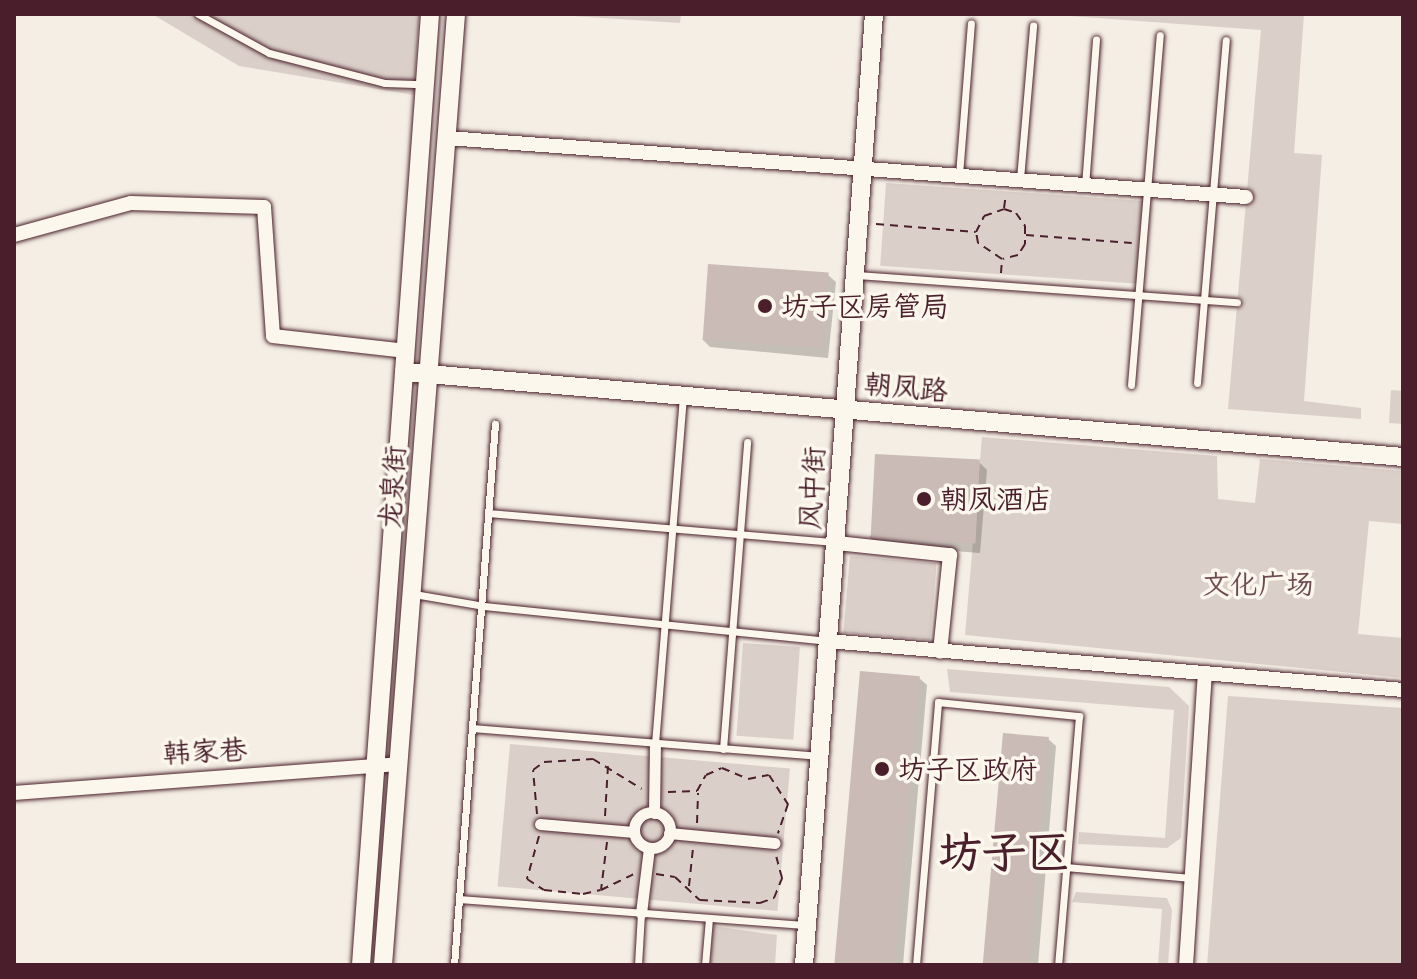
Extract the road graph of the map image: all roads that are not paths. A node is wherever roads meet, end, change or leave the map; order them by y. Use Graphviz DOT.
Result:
graph roads {
  1 [pos="198,14"];
  2 [pos="430,14"];
  3 [pos="456,14"];
  4 [pos="874,14"];
  5 [pos="971,23"];
  6 [pos="1033,26"];
  7 [pos="1160,35"];
  8 [pos="1096,39"];
  9 [pos="1226,40"];
  10 [pos="425,85"];
  11 [pos="447,138"];
  12 [pos="862,170"];
  13 [pos="959,177"];
  14 [pos="1014,181"];
  15 [pos="1085,186"];
  16 [pos="1149,190"];
  17 [pos="1213,194"];
  18 [pos="1246,197"];
  19 [pos="14,235"];
  20 [pos="855,275"];
  21 [pos="1141,295"];
  22 [pos="1205,300"];
  23 [pos="1237,302"];
  24 [pos="406,351"];
  25 [pos="404,372"];
  26 [pos="428,374"];
  27 [pos="1197,383"];
  28 [pos="1131,385"];
  29 [pos="683,396"];
  30 [pos="845,410"];
  31 [pos="495,424"];
  32 [pos="747,442"];
  33 [pos="1403,457"];
  34 [pos="488,513"];
  35 [pos="670,529"];
  36 [pos="739,535"];
  37 [pos="837,543"];
  38 [pos="412,593"];
  39 [pos="484,606"];
  40 [pos="662,622"];
  41 [pos="732,630"];
  42 [pos="828,641"];
  43 [pos="940,651"];
  44 [pos="1205,674"];
  45 [pos="1403,690"];
  46 [pos="472,728"];
  47 [pos="655,744"];
  48 [pos="723,749"];
  49 [pos="819,756"];
  50 [pos="398,764"];
  51 [pos="376,767"];
  52 [pos="14,793"];
  53 [pos="654,813"];
  54 [pos="540,824"];
  55 [pos="634,832"];
  56 [pos="669,833"];
  57 [pos="775,843"];
  58 [pos="649,848"];
  59 [pos="1066,867"];
  60 [pos="1191,878"];
  61 [pos="459,899"];
  62 [pos="641,913"];
  63 [pos="709,918"];
  64 [pos="807,926"];
  65 [pos="361,965"];
  66 [pos="383,965"];
  67 [pos="454,965"];
  68 [pos="638,965"];
  69 [pos="705,965"];
  70 [pos="804,965"];
  71 [pos="916,965"];
  72 [pos="1058,965"];
  73 [pos="1186,965"];
  1 -- 10 [label="lane"];
  2 -- 10 [label="street, 龙泉街"];
  3 -- 11 [label="street, 龙泉街"];
  4 -- 12 [label="street, 风中街"];
  5 -- 13 [label="lane"];
  6 -- 14 [label="lane"];
  7 -- 16 [label="lane"];
  8 -- 15 [label="lane"];
  9 -- 17 [label="lane"];
  10 -- 24 [label="street, 龙泉街"];
  11 -- 12 [label="street"];
  11 -- 26 [label="street, 龙泉街"];
  12 -- 13 [label="street"];
  12 -- 20 [label="street, 风中街"];
  13 -- 14 [label="street"];
  14 -- 15 [label="street"];
  15 -- 16 [label="street"];
  16 -- 17 [label="street"];
  16 -- 21 [label="lane"];
  17 -- 18 [label="street"];
  17 -- 22 [label="lane"];
  19 -- 24 [label="street"];
  20 -- 21 [label="lane"];
  20 -- 30 [label="street, 风中街"];
  21 -- 22 [label="lane"];
  21 -- 28 [label="lane"];
  22 -- 23 [label="lane"];
  22 -- 27 [label="lane"];
  24 -- 25 [label="street, 龙泉街"];
  25 -- 26 [label="street, 朝凤路"];
  25 -- 51 [label="street, 龙泉街"];
  26 -- 29 [label="street, 朝凤路"];
  26 -- 38 [label="street, 龙泉街"];
  29 -- 30 [label="street, 朝凤路"];
  29 -- 35 [label="lane"];
  30 -- 33 [label="street, 朝凤路"];
  30 -- 37 [label="street, 风中街"];
  31 -- 34 [label="lane"];
  32 -- 36 [label="lane"];
  34 -- 35 [label="lane"];
  34 -- 39 [label="lane"];
  35 -- 36 [label="lane"];
  35 -- 40 [label="lane"];
  36 -- 37 [label="lane"];
  36 -- 41 [label="lane"];
  37 -- 42 [label="street, 风中街"];
  37 -- 43 [label="street"];
  38 -- 39 [label="lane"];
  38 -- 50 [label="street, 龙泉街"];
  39 -- 40 [label="lane"];
  39 -- 46 [label="lane"];
  40 -- 41 [label="lane"];
  40 -- 47 [label="lane"];
  41 -- 42 [label="lane"];
  41 -- 48 [label="lane"];
  42 -- 43 [label="street"];
  42 -- 49 [label="street, 风中街"];
  43 -- 44 [label="street"];
  44 -- 45 [label="street"];
  44 -- 60 [label="street"];
  46 -- 47 [label="lane"];
  46 -- 61 [label="lane"];
  47 -- 48 [label="lane"];
  47 -- 53 [label="street"];
  48 -- 49 [label="lane"];
  49 -- 64 [label="street, 风中街"];
  50 -- 51 [label="street, 韩家巷"];
  50 -- 66 [label="street, 龙泉街"];
  51 -- 52 [label="street, 韩家巷"];
  51 -- 65 [label="street, 龙泉街"];
  53 -- 55 [label="street"];
  53 -- 56 [label="street"];
  54 -- 55 [label="street"];
  55 -- 58 [label="street"];
  56 -- 57 [label="street"];
  56 -- 58 [label="street"];
  58 -- 62 [label="street"];
  59 -- 60 [label="lane"];
  59 -- 71 [label="lane"];
  59 -- 72 [label="lane"];
  60 -- 73 [label="street"];
  61 -- 62 [label="lane"];
  61 -- 67 [label="lane"];
  62 -- 63 [label="lane"];
  62 -- 68 [label="lane"];
  63 -- 64 [label="lane"];
  63 -- 69 [label="lane"];
  64 -- 70 [label="street, 风中街"];
}
